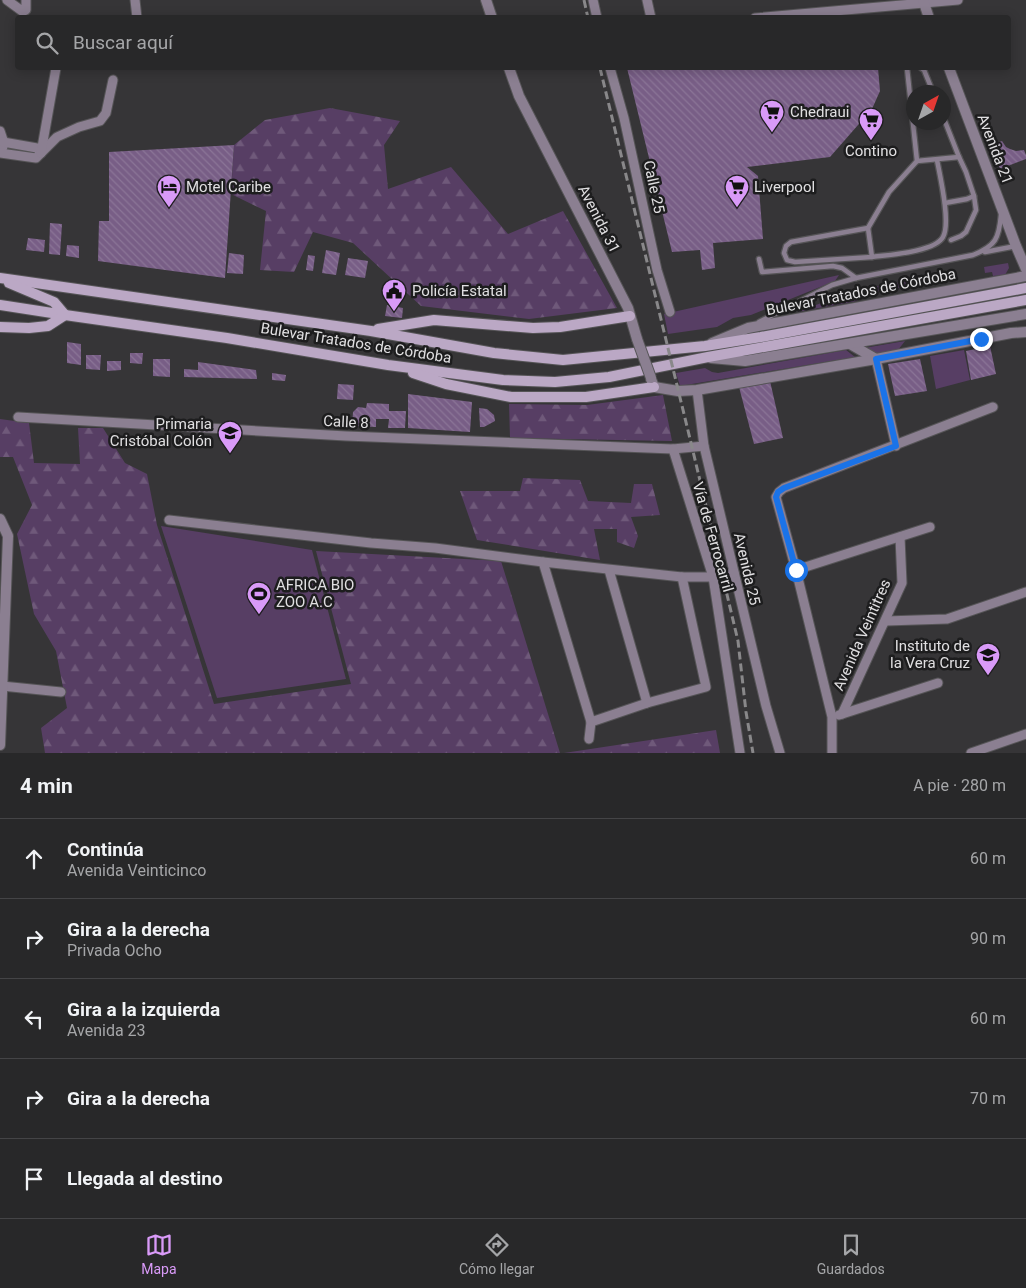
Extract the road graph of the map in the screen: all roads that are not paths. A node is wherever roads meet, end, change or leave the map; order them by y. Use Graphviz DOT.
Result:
graph roads {
  1 [pos="7,0"];
  2 [pos="26,0"];
  3 [pos="135,0"];
  4 [pos="486,0"];
  5 [pos="593,0"];
  6 [pos="647,0"];
  7 [pos="958,0"];
  8 [pos="923,2"];
  9 [pos="137,15"];
  10 [pos="491,15"];
  11 [pos="596,15"];
  12 [pos="651,15"];
  13 [pos="786,15"];
  14 [pos="928,15"];
  15 [pos="56,70"];
  16 [pos="510,70"];
  17 [pos="611,70"];
  18 [pos="907,70"];
  19 [pos="924,70"];
  20 [pos="949,70"];
  21 [pos="113,80"];
  22 [pos="930,85"];
  23 [pos="948,130"];
  24 [pos="0,131"];
  25 [pos="3,142"];
  26 [pos="0,153"];
  27 [pos="41,153"];
  28 [pos="959,157"];
  29 [pos="938,160"];
  30 [pos="917,161"];
  31 [pos="974,196"];
  32 [pos="945,203"];
  33 [pos="1002,208"];
  34 [pos="868,228"];
  35 [pos="951,240"];
  36 [pos="1016,246"];
  37 [pos="973,255"];
  38 [pos="872,257"];
  39 [pos="759,259"];
  40 [pos="1026,269"];
  41 [pos="1026,276"];
  42 [pos="0,278"];
  43 [pos="856,278"];
  44 [pos="1026,288"];
  45 [pos="1026,300"];
  46 [pos="0,305"];
  47 [pos="670,312"];
  48 [pos="1026,314"];
  49 [pos="65,315"];
  50 [pos="630,316"];
  51 [pos="0,327"];
  52 [pos="748,328"];
  53 [pos="371,331"];
  54 [pos="1026,332"];
  55 [pos="917,334"];
  56 [pos="850,344"];
  57 [pos="705,346"];
  58 [pos="908,353"];
  59 [pos="708,358"];
  60 [pos="876,359"];
  61 [pos="388,365"];
  62 [pos="652,383"];
  63 [pos="696,390"];
  64 [pos="993,407"];
  65 [pos="18,417"];
  66 [pos="704,446"];
  67 [pos="896,446"];
  68 [pos="673,449"];
  69 [pos="0,519"];
  70 [pos="169,520"];
  71 [pos="930,526"];
  72 [pos="3,536"];
  73 [pos="900,537"];
  74 [pos="543,562"];
  75 [pos="609,570"];
  76 [pos="796,570"];
  77 [pos="734,573"];
  78 [pos="682,577"];
  79 [pos="713,577"];
  80 [pos="1026,592"];
  81 [pos="886,621"];
  82 [pos="2,659"];
  83 [pos="938,683"];
  84 [pos="2,686"];
  85 [pos="61,692"];
  86 [pos="648,703"];
  87 [pos="842,714"];
  88 [pos="1,717"];
  89 [pos="832,717"];
  90 [pos="591,722"];
  91 [pos="1026,734"];
  92 [pos="590,739"];
  93 [pos="0,744"];
  94 [pos="740,753"];
  95 [pos="780,753"];
  96 [pos="832,753"];
  97 [pos="971,753"];
  1 -- 2 [label="street"];
  3 -- 9 [label="street"];
  4 -- 10 [label="street"];
  5 -- 11 [label="street"];
  6 -- 12 [label="street"];
  7 -- 8 [label="street"];
  8 -- 13 [label="street"];
  8 -- 14 [label="street"];
  15 -- 27 [label="street"];
  16 -- 50 [label="street, Avenida 31"];
  17 -- 47 [label="street, Calle 25"];
  18 -- 30 [label="lane"];
  19 -- 22 [label="lane"];
  20 -- 33 [label="street, Avenida 21"];
  21 -- 27 [label="street"];
  23 -- 28 [label="lane"];
  24 -- 25 [label="street"];
  25 -- 26 [label="street"];
  25 -- 27 [label="street"];
  26 -- 27 [label="street"];
  28 -- 29 [label="lane"];
  28 -- 31 [label="lane"];
  29 -- 30 [label="lane"];
  29 -- 32 [label="lane"];
  30 -- 34 [label="lane"];
  31 -- 32 [label="lane"];
  31 -- 35 [label="lane"];
  32 -- 38 [label="lane"];
  33 -- 36 [label="street, Avenida 21"];
  33 -- 37 [label="lane"];
  34 -- 38 [label="lane"];
  34 -- 38 [label="lane"];
  36 -- 37 [label="lane"];
  36 -- 40 [label="street, Avenida 21"];
  37 -- 43 [label="lane"];
  39 -- 43 [label="lane"];
  41 -- 52 [label="street, Bulevar Tratados de Córdoba"];
  42 -- 49 [label="main road"];
  42 -- 53 [label="main road, Bulevar Tratados de Córdoba"];
  43 -- 52 [label="lane"];
  44 -- 57 [label="main road, Bulevar Tratados de Córdoba"];
  45 -- 59 [label="main road, Bulevar Tratados de Córdoba"];
  46 -- 49 [label="main road, Bulevar Tratados de Córdoba"];
  48 -- 55 [label="street, Bulevar Tratados de Córdoba"];
  49 -- 51 [label="main road"];
  49 -- 61 [label="main road, Bulevar Tratados de Córdoba"];
  50 -- 53 [label="main road"];
  50 -- 62 [label="street, Avenida 31, bridge"];
  52 -- 57 [label="street, Bulevar Tratados de Córdoba"];
  53 -- 57 [label="main road, Bulevar Tratados de Córdoba"];
  54 -- 58 [label="street"];
  55 -- 56 [label="street, Bulevar Tratados de Córdoba"];
  55 -- 58 [label="street"];
  56 -- 59 [label="street, Bulevar Tratados de Córdoba"];
  56 -- 60 [label="street"];
  58 -- 60 [label="street"];
  59 -- 61 [label="main road, Bulevar Tratados de Córdoba"];
  60 -- 63 [label="street"];
  60 -- 67 [label="street"];
  61 -- 62 [label="main road"];
  62 -- 63 [label="street"];
  63 -- 66 [label="street, Avenida 25"];
  64 -- 67 [label="street"];
  65 -- 68 [label="street, Calle 8"];
  66 -- 68 [label="street"];
  66 -- 77 [label="street, Avenida 25"];
  67 -- 76 [label="street"];
  68 -- 79 [label="street, Vía de Ferrocarril"];
  69 -- 72 [label="street"];
  70 -- 74 [label="street"];
  71 -- 73 [label="street"];
  72 -- 82 [label="street"];
  73 -- 76 [label="street"];
  73 -- 81 [label="street, Avenida Veintitres"];
  74 -- 75 [label="street"];
  74 -- 90 [label="street"];
  75 -- 78 [label="street"];
  75 -- 86 [label="street"];
  76 -- 89 [label="street"];
  77 -- 79 [label="street"];
  77 -- 95 [label="street, Avenida 25"];
  78 -- 79 [label="street"];
  78 -- 86 [label="street"];
  79 -- 94 [label="street, Vía de Ferrocarril"];
  80 -- 81 [label="street"];
  81 -- 87 [label="street, Avenida Veintitres"];
  82 -- 84 [label="street"];
  83 -- 87 [label="street"];
  84 -- 85 [label="street"];
  84 -- 88 [label="street"];
  86 -- 90 [label="street"];
  87 -- 89 [label="street"];
  88 -- 93 [label="street"];
  89 -- 96 [label="street"];
  90 -- 92 [label="street"];
  91 -- 97 [label="street"];
}
